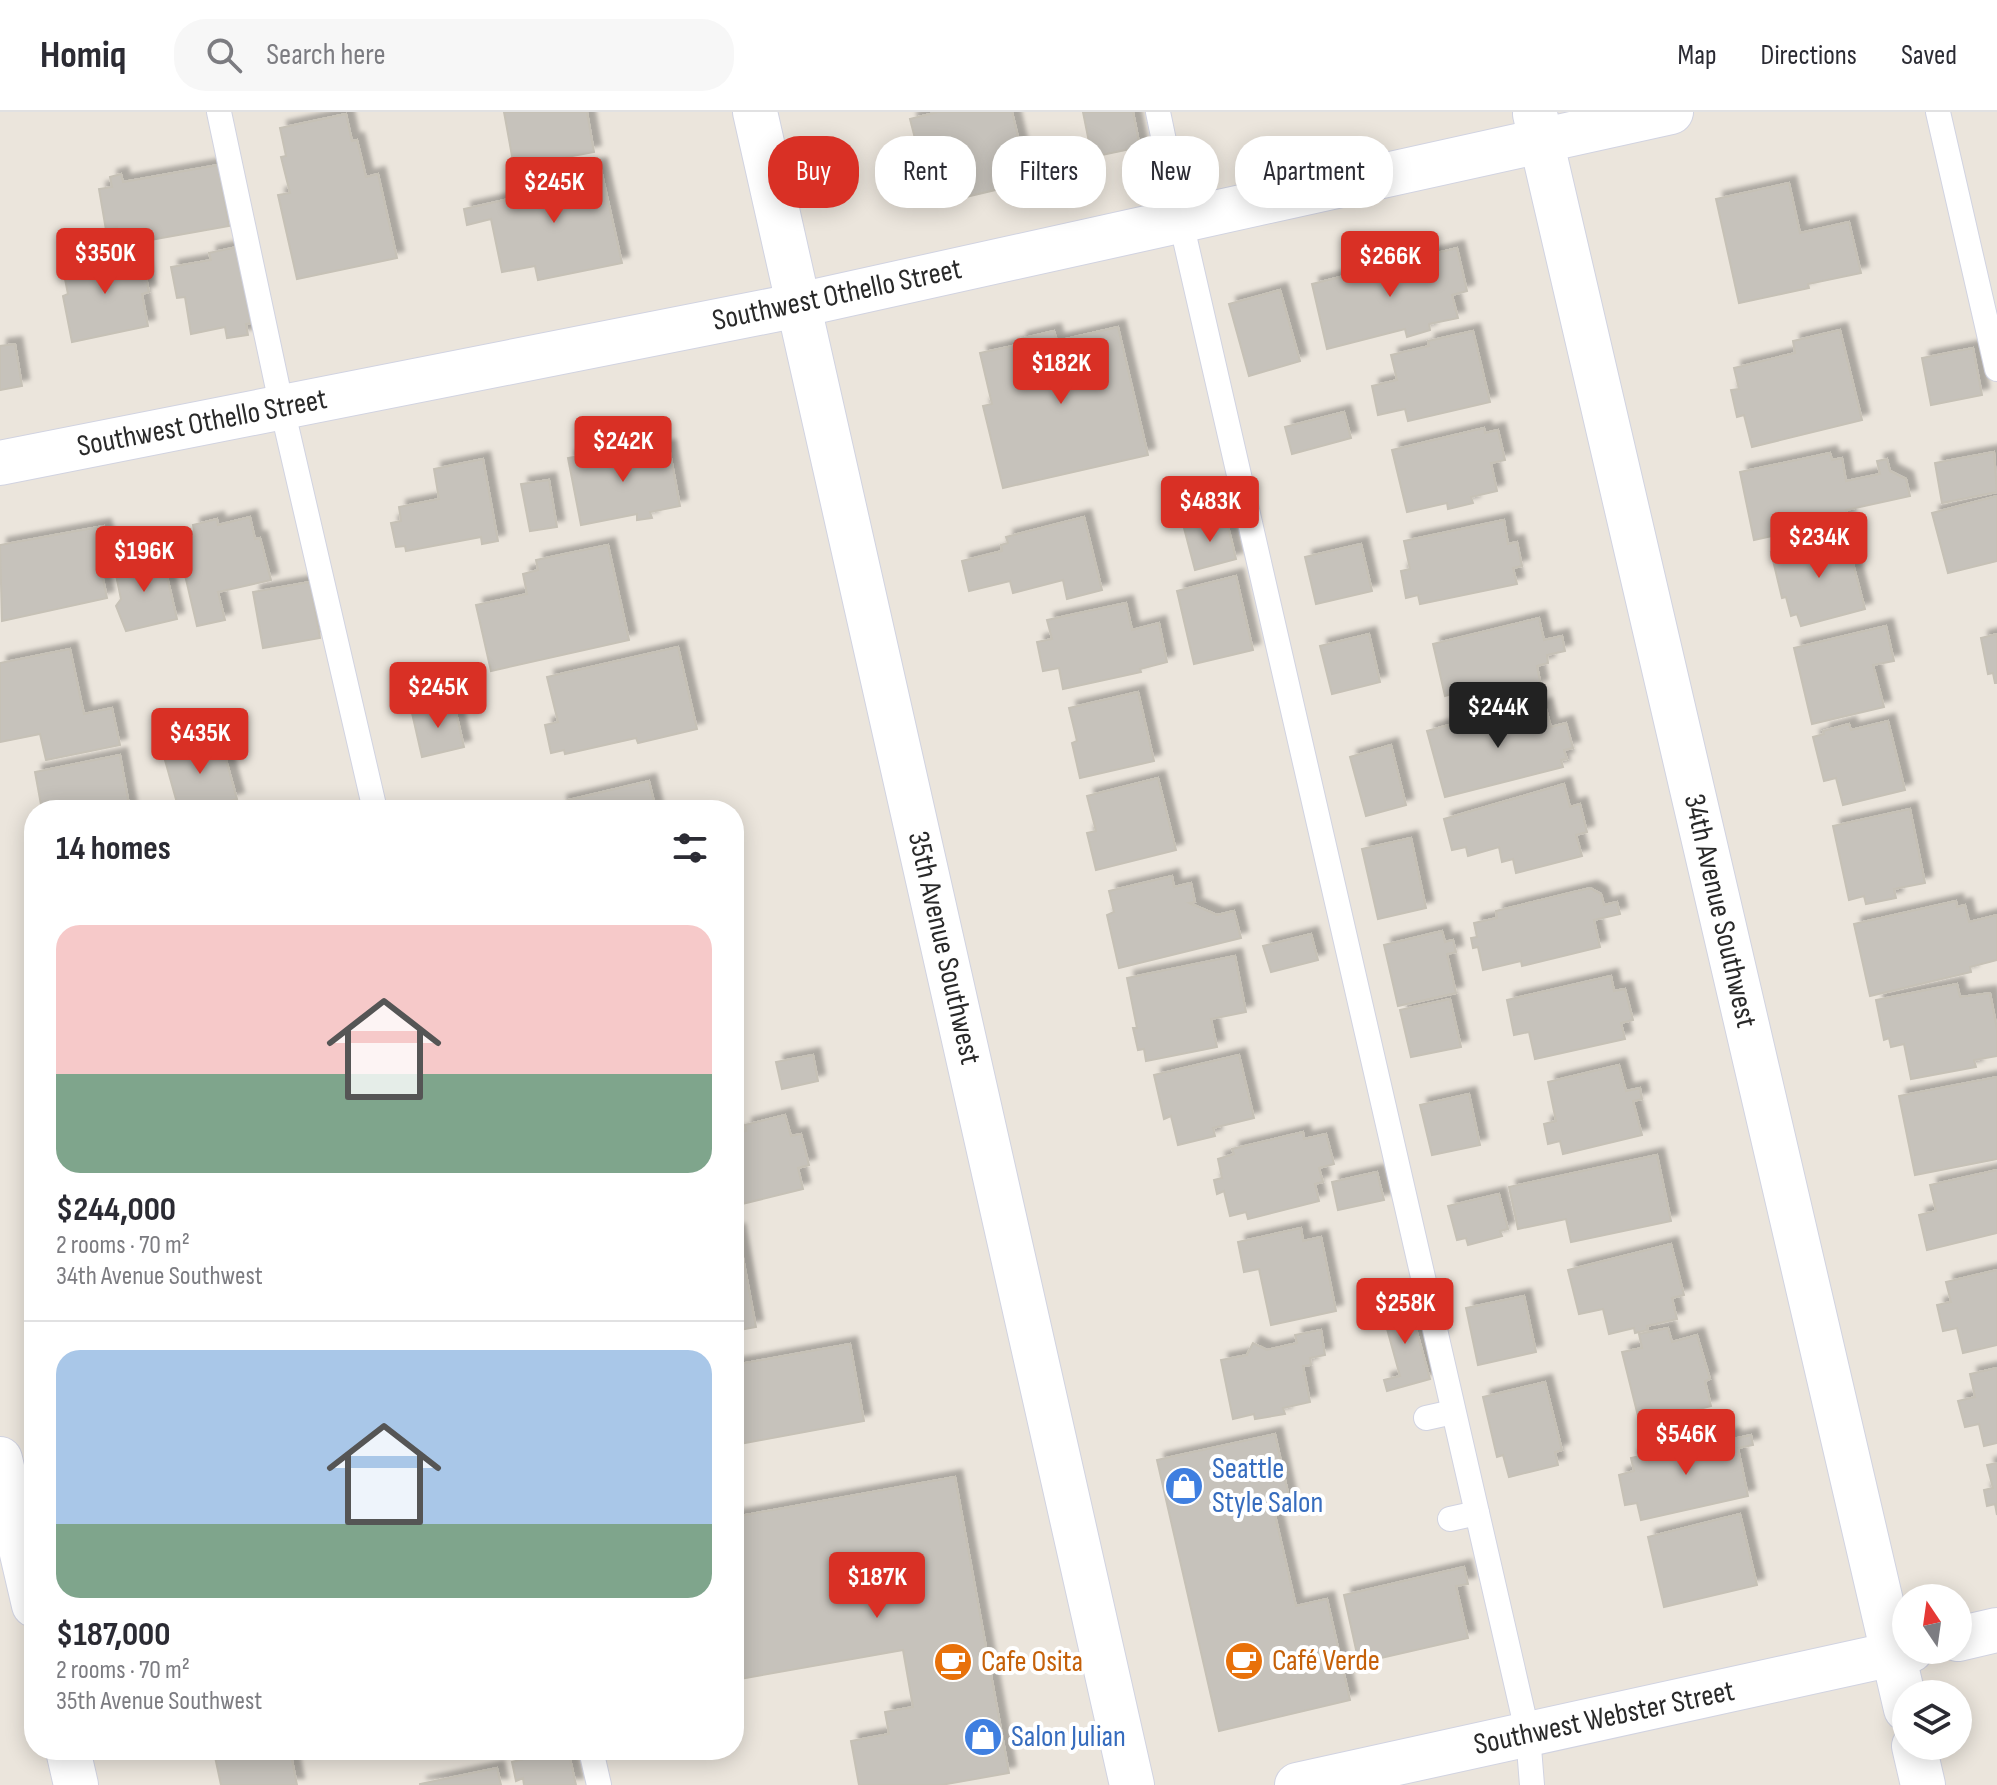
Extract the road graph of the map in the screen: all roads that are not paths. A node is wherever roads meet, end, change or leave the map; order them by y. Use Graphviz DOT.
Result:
graph roads {
  1 [pos="219,112"];
  2 [pos="755,112"];
  3 [pos="1158,112"];
  4 [pos="1671,112"];
  5 [pos="1938,112"];
  6 [pos="1538,127"];
  7 [pos="1181,222"];
  8 [pos="799,305"];
  9 [pos="1997,369"];
  10 [pos="282,408"];
  11 [pos="0,463"];
  12 [pos="373,800"];
  13 [pos="1453,1412"];
  14 [pos="1426,1418"];
  15 [pos="0,1459"];
  16 [pos="1477,1513"];
  17 [pos="1450,1519"];
  18 [pos="24,1562"];
  19 [pos="1892,1610"];
  20 [pos="1997,1630"];
  21 [pos="1972,1636"];
  22 [pos="1892,1654"];
  23 [pos="1528,1735"];
  24 [pos="70,1760"];
  25 [pos="593,1760"];
  26 [pos="1917,1760"];
  27 [pos="76,1785"];
  28 [pos="599,1785"];
  29 [pos="1132,1785"];
  30 [pos="1297,1785"];
  31 [pos="1532,1785"];
  32 [pos="1923,1785"];
  1 -- 10 [label="lane"];
  2 -- 8 [label="street, 35th Avenue Southwest"];
  3 -- 7 [label="lane"];
  4 -- 6 [label="street, Southwest Othello Street"];
  5 -- 9 [label="lane"];
  6 -- 7 [label="street, Southwest Othello Street"];
  6 -- 19 [label="street, 34th Avenue Southwest"];
  7 -- 8 [label="street, Southwest Othello Street"];
  7 -- 13 [label="lane"];
  8 -- 10 [label="street, Southwest Othello Street"];
  8 -- 29 [label="street, 35th Avenue Southwest"];
  10 -- 11 [label="street, Southwest Othello Street"];
  10 -- 12 [label="lane"];
  13 -- 14 [label="lane"];
  13 -- 16 [label="lane"];
  15 -- 18 [label="street"];
  16 -- 17 [label="lane"];
  16 -- 23 [label="lane"];
  20 -- 21 [label="street"];
  22 -- 23 [label="street, Southwest Webster Street"];
  23 -- 30 [label="street, Southwest Webster Street"];
  23 -- 31 [label="lane"];
  24 -- 27 [label="street"];
  25 -- 28 [label="lane"];
  26 -- 32 [label="street"];
}
